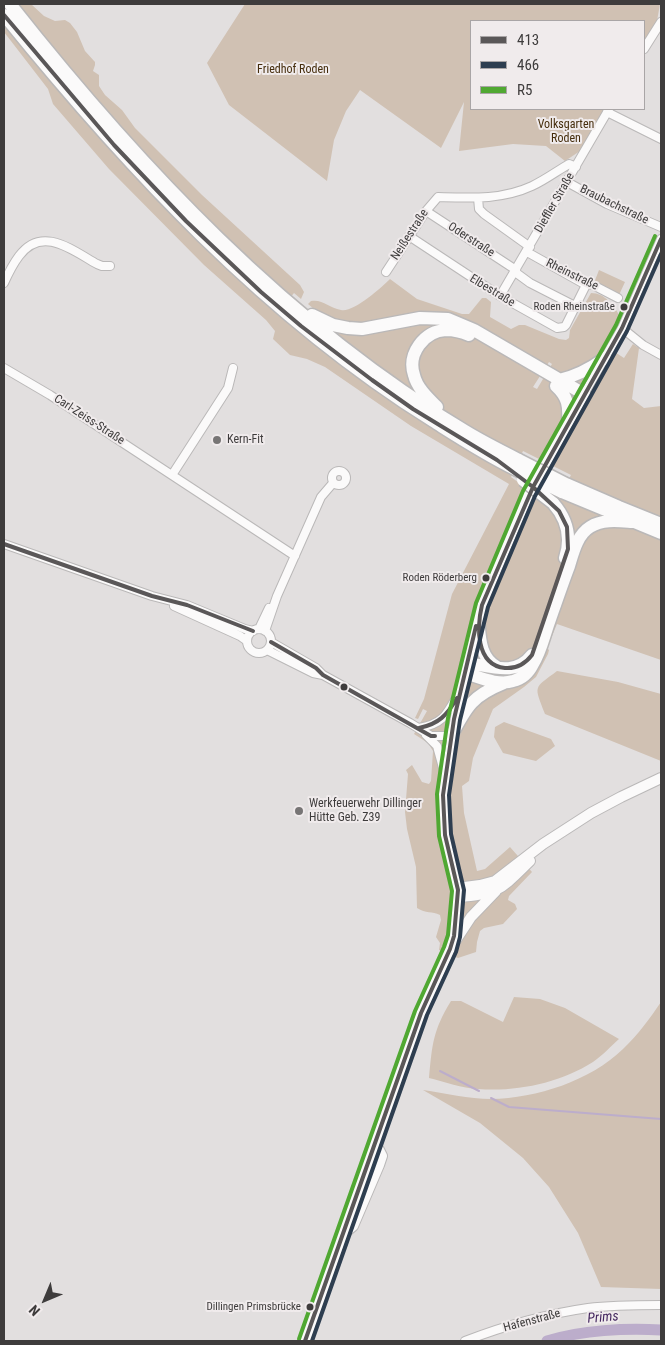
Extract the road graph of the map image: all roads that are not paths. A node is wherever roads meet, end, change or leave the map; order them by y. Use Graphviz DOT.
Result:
graph roads {
  1 [pos="10,4"];
  2 [pos="4,14"];
  3 [pos="661,22"];
  4 [pos="645,47"];
  5 [pos="608,110"];
  6 [pos="661,139"];
  7 [pos="576,167"];
  8 [pos="568,182"];
  9 [pos="478,198"];
  10 [pos="426,211"];
  11 [pos="661,227"];
  12 [pos="409,236"];
  13 [pos="661,239"];
  14 [pos="528,250"];
  15 [pos="110,266"];
  16 [pos="516,271"];
  17 [pos="386,272"];
  18 [pos="4,283"];
  19 [pos="586,285"];
  20 [pos="500,296"];
  21 [pos="618,298"];
  22 [pos="286,303"];
  23 [pos="575,306"];
  24 [pos="306,319"];
  25 [pos="622,328"];
  26 [pos="661,355"];
  27 [pos="605,358"];
  28 [pos="4,368"];
  29 [pos="233,368"];
  30 [pos="558,383"];
  31 [pos="582,397"];
  32 [pos="568,421"];
  33 [pos="465,431"];
  34 [pos="516,467"];
  35 [pos="172,475"];
  36 [pos="333,482"];
  37 [pos="564,488"];
  38 [pos="632,522"];
  39 [pos="661,524"];
  40 [pos="661,533"];
  41 [pos="4,544"];
  42 [pos="295,556"];
  43 [pos="152,596"];
  44 [pos="478,618"];
  45 [pos="259,630"];
  46 [pos="247,641"];
  47 [pos="270,642"];
  48 [pos="267,650"];
  49 [pos="497,667"];
  50 [pos="466,668"];
  51 [pos="323,675"];
  52 [pos="506,683"];
  53 [pos="460,693"];
  54 [pos="419,728"];
  55 [pos="451,736"];
  56 [pos="445,775"];
  57 [pos="661,778"];
  58 [pos="570,826"];
  59 [pos="496,891"];
  60 [pos="458,892"];
  61 [pos="450,948"];
  62 [pos="661,1305"];
  63 [pos="305,1341"];
  64 [pos="465,1341"];
  1 -- 22 [label="highway"];
  2 -- 22 [label="highway"];
  3 -- 4 [label="street"];
  5 -- 6 [label="street"];
  5 -- 7 [label="street, Dieffler Straße"];
  7 -- 8 [label="street, Dieffler Straße"];
  7 -- 9 [label="street, Neißestraße"];
  8 -- 11 [label="street, Braubachstraße"];
  8 -- 14 [label="street, Dieffler Straße"];
  9 -- 10 [label="street, Neißestraße"];
  9 -- 14 [label="street, Rheinstraße"];
  10 -- 12 [label="street, Neißestraße"];
  10 -- 16 [label="street, Oderstraße"];
  12 -- 17 [label="street, Neißestraße"];
  12 -- 20 [label="street, Elbestraße"];
  13 -- 25 [label="street"];
  14 -- 16 [label="street, Dieffler Straße"];
  14 -- 19 [label="street, Rheinstraße"];
  15 -- 18 [label="street"];
  16 -- 20 [label="street, Dieffler Straße"];
  16 -- 23 [label="street, Oderstraße"];
  19 -- 21 [label="street, Rheinstraße"];
  19 -- 23 [label="street, Elbestraße"];
  20 -- 23 [label="street, Elbestraße"];
  22 -- 24 [label="highway"];
  24 -- 30 [label="highway"];
  24 -- 33 [label="highway"];
  24 -- 34 [label="highway"];
  25 -- 26 [label="street"];
  25 -- 27 [label="street"];
  27 -- 30 [label="highway"];
  27 -- 31 [label="street"];
  28 -- 35 [label="street, Carl-Zeiss-Straße"];
  29 -- 35 [label="street"];
  30 -- 31 [label="highway"];
  30 -- 32 [label="highway"];
  30 -- 33 [label="highway"];
  31 -- 32 [label="main road"];
  32 -- 44 [label="main road"];
  33 -- 34 [label="highway"];
  34 -- 37 [label="highway, bridge"];
  34 -- 49 [label="highway, bridge"];
  35 -- 42 [label="street, Carl-Zeiss-Straße"];
  36 -- 42 [label="street"];
  37 -- 38 [label="highway"];
  37 -- 39 [label="highway"];
  38 -- 40 [label="highway"];
  38 -- 52 [label="highway"];
  41 -- 43 [label="street"];
  42 -- 45 [label="street"];
  43 -- 45 [label="street"];
  43 -- 46 [label="street"];
  44 -- 49 [label="highway"];
  44 -- 50 [label="main road"];
  45 -- 46 [label="street"];
  45 -- 47 [label="street"];
  46 -- 48 [label="street"];
  47 -- 48 [label="street"];
  47 -- 51 [label="street"];
  48 -- 51 [label="street"];
  49 -- 50 [label="highway"];
  50 -- 52 [label="highway"];
  50 -- 53 [label="main road"];
  51 -- 54 [label="street"];
  52 -- 55 [label="highway"];
  53 -- 54 [label="street"];
  53 -- 55 [label="main road"];
  54 -- 55 [label="street"];
  54 -- 56 [label="street"];
  55 -- 56 [label="main road"];
  56 -- 60 [label="main road"];
  57 -- 58 [label="main road"];
  58 -- 59 [label="main road"];
  58 -- 60 [label="main road"];
  59 -- 60 [label="main road"];
  59 -- 61 [label="main road"];
  60 -- 61 [label="main road"];
  61 -- 63 [label="main road"];
  62 -- 64 [label="street, Hafenstraße"];
}
